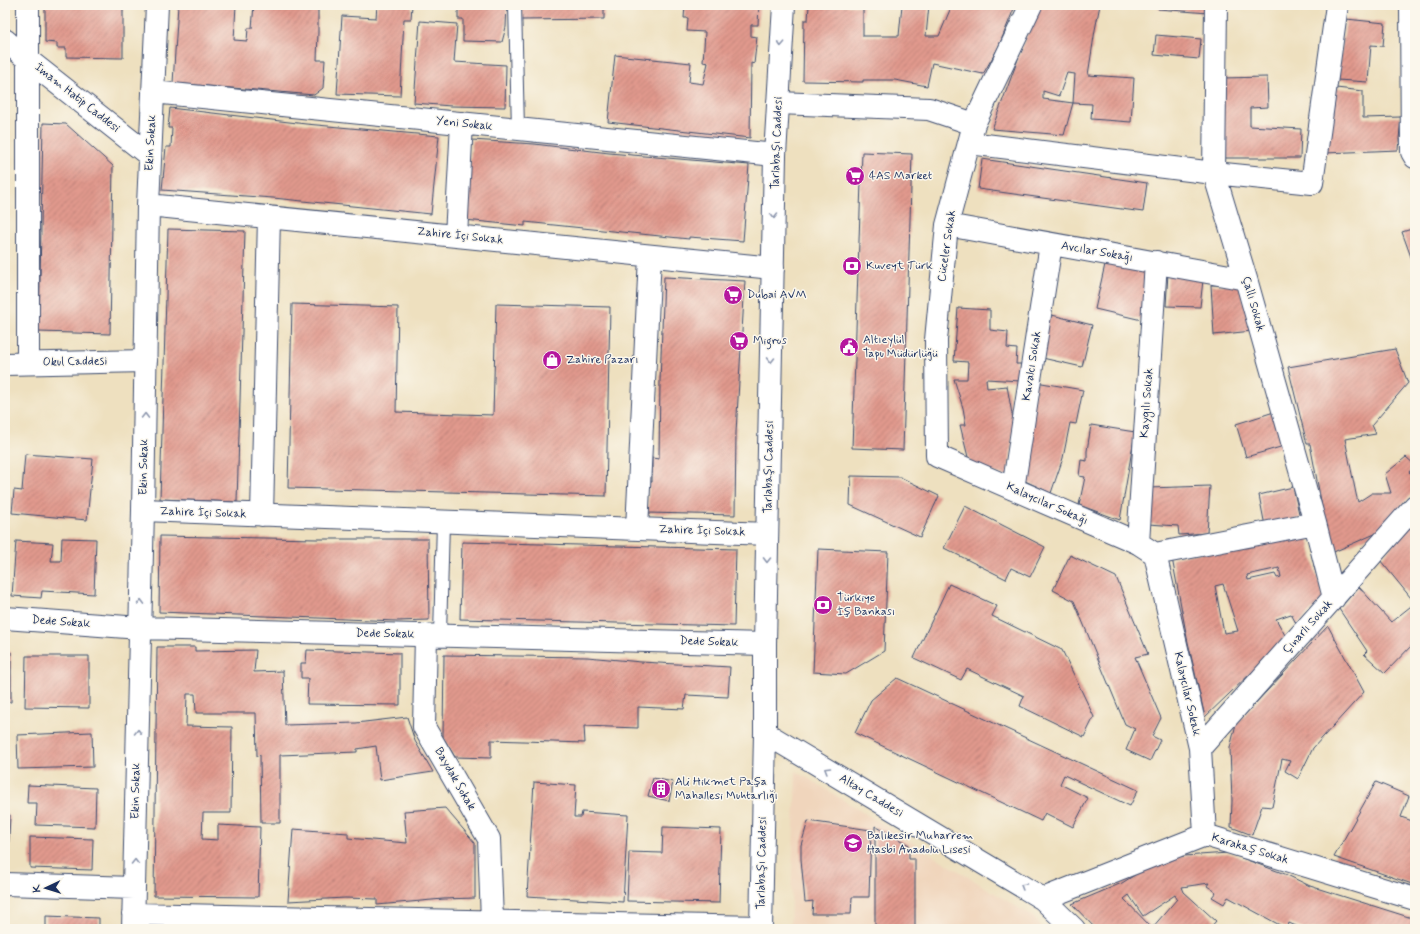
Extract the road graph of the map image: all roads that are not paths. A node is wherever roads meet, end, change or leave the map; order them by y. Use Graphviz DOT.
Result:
graph roads {
  1 [pos="28,5"];
  2 [pos="157,5"];
  3 [pos="515,5"];
  4 [pos="784,5"];
  5 [pos="1031,5"];
  6 [pos="1216,5"];
  7 [pos="1338,5"];
  8 [pos="1411,5"];
  9 [pos="5,40"];
  10 [pos="28,60"];
  11 [pos="153,92"];
  12 [pos="778,103"];
  13 [pos="462,124"];
  14 [pos="518,129"];
  15 [pos="971,134"];
  16 [pos="776,155"];
  17 [pos="150,156"];
  18 [pos="1415,156"];
  19 [pos="1214,173"];
  20 [pos="148,205"];
  21 [pos="269,217"];
  22 [pos="947,225"];
  23 [pos="456,236"];
  24 [pos="1051,244"];
  25 [pos="650,256"];
  26 [pos="1156,262"];
  27 [pos="773,268"];
  28 [pos="1246,278"];
  29 [pos="146,361"];
  30 [pos="28,363"];
  31 [pos="5,364"];
  32 [pos="937,456"];
  33 [pos="1013,489"];
  34 [pos="1415,506"];
  35 [pos="143,510"];
  36 [pos="262,515"];
  37 [pos="443,522"];
  38 [pos="1315,523"];
  39 [pos="637,529"];
  40 [pos="767,534"];
  41 [pos="1146,549"];
  42 [pos="1334,598"];
  43 [pos="5,618"];
  44 [pos="140,628"];
  45 [pos="433,635"];
  46 [pos="765,644"];
  47 [pos="764,733"];
  48 [pos="1200,748"];
  49 [pos="1205,835"];
  50 [pos="5,884"];
  51 [pos="134,888"];
  52 [pos="1415,898"];
  53 [pos="1043,899"];
  54 [pos="133,922"];
  55 [pos="492,922"];
  56 [pos="761,928"];
  57 [pos="1074,929"];
  1 -- 10 [label="street"];
  2 -- 11 [label="street, Ekin Sokak"];
  3 -- 14 [label="lane"];
  4 -- 12 [label="street, Tarlabaşı Caddesi, one-way"];
  5 -- 15 [label="street, Cüceler Sokak"];
  6 -- 19 [label="street, Çallı Sokak"];
  7 -- 19 [label="street"];
  8 -- 18 [label="street"];
  9 -- 10 [label="street, İmam Hatip Caddesi"];
  10 -- 17 [label="street, İmam Hatip Caddesi"];
  10 -- 30 [label="street"];
  11 -- 13 [label="street, Yeni Sokak"];
  11 -- 17 [label="street, Ekin Sokak"];
  12 -- 15 [label="street"];
  12 -- 16 [label="street, Tarlabaşı Caddesi"];
  13 -- 14 [label="street, Yeni Sokak"];
  13 -- 23 [label="street"];
  14 -- 16 [label="street, Yeni Sokak"];
  15 -- 19 [label="street"];
  15 -- 22 [label="street, Cüceler Sokak"];
  16 -- 27 [label="street, Tarlabaşı Caddesi, one-way"];
  17 -- 20 [label="street, Ekin Sokak"];
  19 -- 28 [label="street, Çallı Sokak"];
  20 -- 21 [label="street, Zahire İçi Sokak"];
  20 -- 29 [label="street, Ekin Sokak"];
  21 -- 23 [label="street, Zahire İçi Sokak"];
  21 -- 36 [label="street, Zahire İçi Sokak"];
  22 -- 24 [label="street, Avcılar Sokağı"];
  22 -- 32 [label="street, Cüceler Sokak"];
  23 -- 25 [label="street, Zahire İçi Sokak"];
  24 -- 26 [label="street, Avcılar Sokağı"];
  24 -- 33 [label="street, Kavalcı Sokak"];
  25 -- 27 [label="street, Zahire İçi Sokak"];
  25 -- 39 [label="street"];
  26 -- 28 [label="street, Avcılar Sokağı"];
  26 -- 41 [label="street, Kaygılı Sokak"];
  27 -- 40 [label="street, Tarlabaşı Caddesi, one-way"];
  28 -- 38 [label="street, Çallı Sokak"];
  29 -- 30 [label="street, Okul Caddesi"];
  35 -- 29 [label="street, Ekin Sokak, one-way"];
  30 -- 31 [label="street, Okul Caddesi"];
  32 -- 33 [label="street, Kalaycılar Sokağı"];
  33 -- 41 [label="street, Kalaycılar Sokağı"];
  34 -- 42 [label="street, Çınarlı Sokak"];
  35 -- 36 [label="street, Zahire İçi Sokak"];
  44 -- 35 [label="street, Ekin Sokak, one-way"];
  36 -- 37 [label="street, Zahire İçi Sokak"];
  37 -- 39 [label="street, Zahire İçi Sokak"];
  37 -- 45 [label="lane"];
  38 -- 41 [label="street"];
  38 -- 42 [label="street, Çallı Sokak"];
  39 -- 40 [label="street, Zahire İçi Sokak"];
  40 -- 46 [label="street, Tarlabaşı Caddesi, one-way"];
  41 -- 48 [label="street, Kalaycılar Sokak"];
  42 -- 48 [label="street, Çınarlı Sokak"];
  43 -- 44 [label="street, Dede Sokak"];
  44 -- 45 [label="street, Dede Sokak"];
  51 -- 44 [label="street, Ekin Sokak, one-way"];
  45 -- 46 [label="street, Dede Sokak"];
  45 -- 55 [label="street, Baydak Sokak"];
  46 -- 47 [label="street, Tarlabaşı Caddesi"];
  53 -- 47 [label="street, Altay Caddesi, one-way"];
  47 -- 56 [label="street, Tarlabaşı Caddesi"];
  48 -- 49 [label="street, Kalaycılar Sokak"];
  49 -- 52 [label="street, Karakaş Sokak"];
  49 -- 53 [label="street, Karakaş Sokak"];
  50 -- 51 [label="street"];
  51 -- 54 [label="street, Ekin Sokak"];
  53 -- 57 [label="street, Altay Caddesi"];
  54 -- 55 [label="street"];
  55 -- 56 [label="street"];
}
